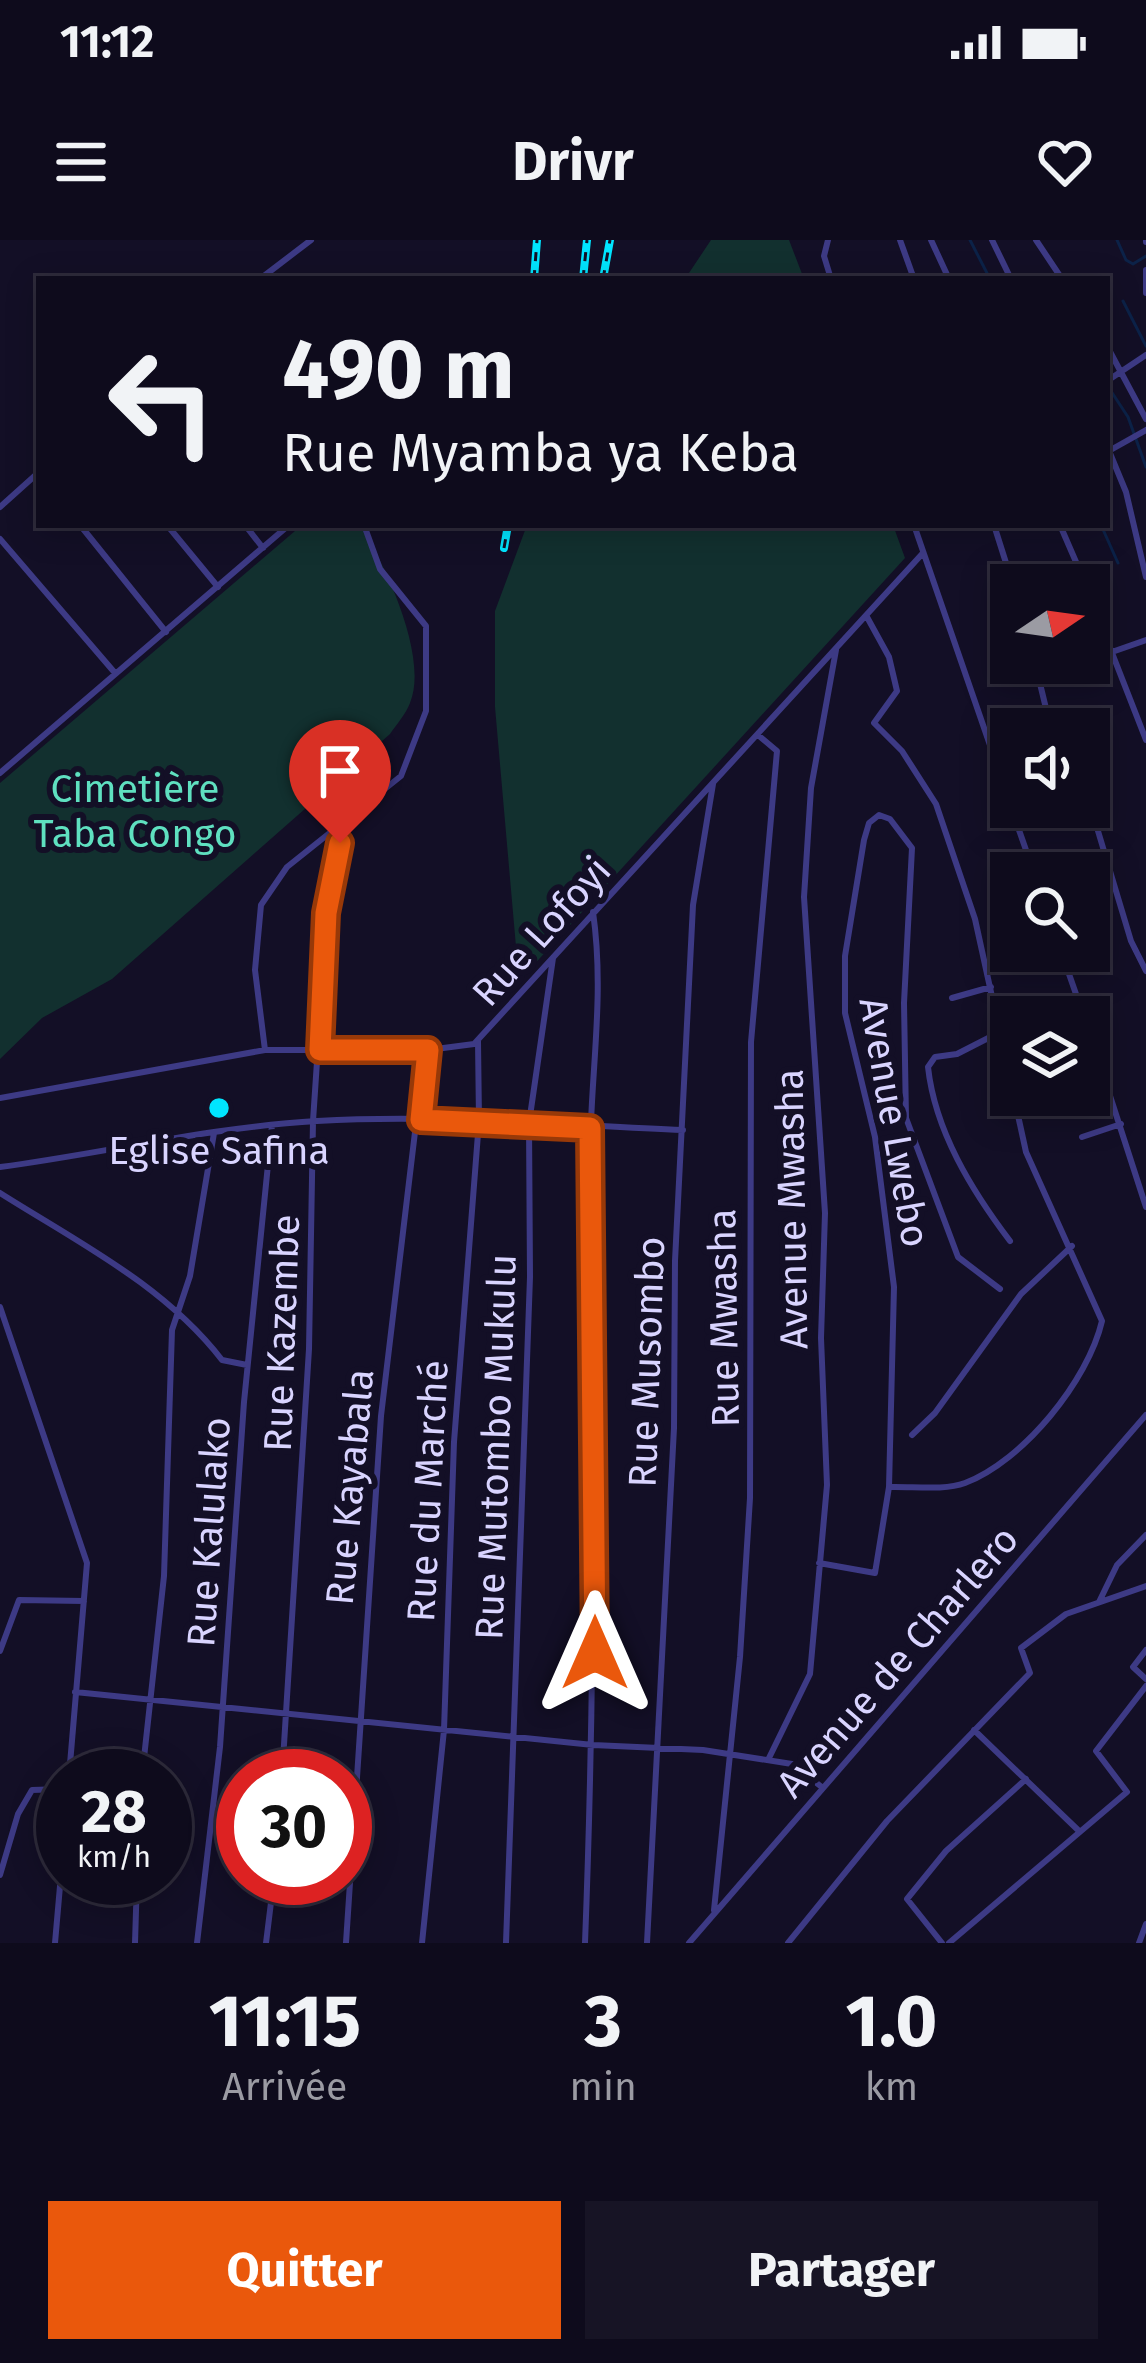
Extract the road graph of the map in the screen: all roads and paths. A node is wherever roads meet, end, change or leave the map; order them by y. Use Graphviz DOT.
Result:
graph roads {
  1 [pos="311,240"];
  2 [pos="828,240"];
  3 [pos="900,240"];
  4 [pos="931,240"];
  5 [pos="992,240"];
  6 [pos="1036,240"];
  7 [pos="1146,271"];
  8 [pos="264,276"];
  9 [pos="831,276"];
  10 [pos="913,276"];
  11 [pos="948,276"];
  12 [pos="1010,276"];
  13 [pos="1060,276"];
  14 [pos="1146,293"];
  15 [pos="1110,350"];
  16 [pos="1146,355"];
  17 [pos="1123,370"];
  18 [pos="1110,379"];
  19 [pos="1146,419"];
  20 [pos="1146,430"];
  21 [pos="1110,449"];
  22 [pos="1110,456"];
  23 [pos="36,475"];
  24 [pos="0,507"];
  25 [pos="82,528"];
  26 [pos="169,528"];
  27 [pos="247,528"];
  28 [pos="286,528"];
  29 [pos="365,528"];
  30 [pos="915,528"];
  31 [pos="995,528"];
  32 [pos="1061,528"];
  33 [pos="0,539"];
  34 [pos="263,548"];
  35 [pos="923,553"];
  36 [pos="1006,564"];
  37 [pos="1076,564"];
  38 [pos="1146,572"];
  39 [pos="218,587"];
  40 [pos="866,616"];
  41 [pos="166,632"];
  42 [pos="1146,640"];
  43 [pos="1110,645"];
  44 [pos="836,650"];
  45 [pos="1113,652"];
  46 [pos="1110,653"];
  47 [pos="116,674"];
  48 [pos="758,735"];
  49 [pos="1146,740"];
  50 [pos="990,746"];
  51 [pos="0,772"];
  52 [pos="712,784"];
  53 [pos="347,824"];
  54 [pos="1097,828"];
  55 [pos="593,912"];
  56 [pos="554,955"];
  57 [pos="1146,971"];
  58 [pos="992,987"];
  59 [pos="994,996"];
  60 [pos="952,998"];
  61 [pos="990,1037"];
  62 [pos="427,1038"];
  63 [pos="478,1041"];
  64 [pos="265,1049"];
  65 [pos="320,1050"];
  66 [pos="428,1050"];
  67 [pos="1110,1092"];
  68 [pos="0,1099"];
  69 [pos="1019,1116"];
  70 [pos="421,1120"];
  71 [pos="313,1121"];
  72 [pos="479,1121"];
  73 [pos="529,1124"];
  74 [pos="1121,1124"];
  75 [pos="272,1125"];
  76 [pos="590,1128"];
  77 [pos="684,1130"];
  78 [pos="214,1131"];
  79 [pos="1082,1137"];
  80 [pos="0,1167"];
  81 [pos="0,1193"];
  82 [pos="1146,1207"];
  83 [pos="1010,1241"];
  84 [pos="1072,1246"];
  85 [pos="1000,1289"];
  86 [pos="0,1307"];
  87 [pos="175,1313"];
  88 [pos="248,1365"];
  89 [pos="1146,1415"];
  90 [pos="912,1436"];
  91 [pos="889,1486"];
  92 [pos="1146,1535"];
  93 [pos="819,1563"];
  94 [pos="1146,1586"];
  95 [pos="84,1600"];
  96 [pos="1099,1602"];
  97 [pos="0,1651"];
  98 [pos="1146,1651"];
  99 [pos="1146,1682"];
  100 [pos="75,1692"];
  101 [pos="150,1700"];
  102 [pos="223,1708"];
  103 [pos="286,1715"];
  104 [pos="362,1720"];
  105 [pos="444,1730"];
  106 [pos="974,1730"];
  107 [pos="513,1738"];
  108 [pos="593,1745"];
  109 [pos="70,1749"];
  110 [pos="145,1749"];
  111 [pos="284,1749"];
  112 [pos="657,1750"];
  113 [pos="731,1755"];
  114 [pos="768,1760"];
  115 [pos="1026,1779"];
  116 [pos="823,1788"];
  117 [pos="36,1790"];
  118 [pos="1078,1830"];
  119 [pos="0,1875"];
  120 [pos="58,1905"];
  121 [pos="136,1905"];
  122 [pos="271,1905"];
  123 [pos="713,1910"];
  124 [pos="1146,1924"];
  125 [pos="55,1943"];
  126 [pos="135,1943"];
  127 [pos="197,1943"];
  128 [pos="266,1943"];
  129 [pos="346,1943"];
  130 [pos="422,1943"];
  131 [pos="506,1943"];
  132 [pos="585,1943"];
  133 [pos="646,1943"];
  134 [pos="689,1943"];
  135 [pos="788,1943"];
  136 [pos="946,1943"];
  137 [pos="1139,1943"];
  1 -- 8 [label="street"];
  2 -- 9 [label="street"];
  3 -- 10 [label="street"];
  4 -- 11 [label="street"];
  5 -- 12 [label="street"];
  6 -- 13 [label="street"];
  7 -- 14 [label="street"];
  15 -- 17 [label="street"];
  16 -- 17 [label="street"];
  17 -- 18 [label="street"];
  17 -- 19 [label="street"];
  20 -- 21 [label="street"];
  22 -- 38 [label="street"];
  23 -- 24 [label="street"];
  25 -- 41 [label="street"];
  26 -- 39 [label="street"];
  27 -- 34 [label="street"];
  28 -- 34 [label="street"];
  29 -- 53 [label="street"];
  30 -- 35 [label="street"];
  31 -- 36 [label="street"];
  32 -- 37 [label="street"];
  33 -- 47 [label="street"];
  34 -- 39 [label="street"];
  35 -- 40 [label="street, Rue Lofoyi"];
  35 -- 50 [label="street"];
  39 -- 41 [label="street"];
  40 -- 44 [label="street, Rue Lofoyi"];
  40 -- 58 [label="street"];
  41 -- 47 [label="street"];
  42 -- 45 [label="street"];
  43 -- 45 [label="street"];
  44 -- 48 [label="street, Rue Lofoyi"];
  44 -- 93 [label="street, Avenue Mwasha"];
  45 -- 46 [label="street"];
  45 -- 49 [label="street"];
  47 -- 51 [label="street"];
  48 -- 52 [label="street, Rue Lofoyi"];
  48 -- 113 [label="street, Rue Mwasha"];
  52 -- 55 [label="street, Rue Lofoyi"];
  52 -- 77 [label="street, Rue Musombo"];
  53 -- 64 [label="street"];
  53 -- 65 [label="street, Rue Kazembe"];
  54 -- 57 [label="street"];
  55 -- 56 [label="street, Rue Lofoyi"];
  55 -- 76 [label="street"];
  56 -- 63 [label="street, Rue Lofoyi"];
  56 -- 73 [label="street, Rue Mutombo Mukulu"];
  58 -- 59 [label="street"];
  58 -- 60 [label="street"];
  61 -- 83 [label="street"];
  62 -- 66 [label="street, Rue Kayabala"];
  63 -- 66 [label="street, Rue Lofoyi"];
  63 -- 72 [label="street, Rue du Marché"];
  64 -- 65 [label="street, Rue Lofoyi"];
  64 -- 68 [label="street, Rue Lofoyi"];
  65 -- 66 [label="street, Rue Lofoyi"];
  65 -- 71 [label="street, Rue Kazembe"];
  66 -- 70 [label="street, Rue Kayabala"];
  67 -- 74 [label="street"];
  69 -- 84 [label="street"];
  70 -- 71 [label="street"];
  70 -- 72 [label="street"];
  70 -- 104 [label="street, Rue Kayabala"];
  71 -- 75 [label="street"];
  71 -- 103 [label="street, Rue Kazembe"];
  72 -- 73 [label="street"];
  72 -- 105 [label="street, Rue du Marché"];
  73 -- 76 [label="street"];
  73 -- 107 [label="street, Rue Mutombo Mukulu"];
  74 -- 79 [label="street"];
  74 -- 82 [label="street"];
  75 -- 78 [label="street"];
  75 -- 88 [label="street, Rue Kalulako"];
  76 -- 77 [label="street"];
  76 -- 108 [label="street"];
  77 -- 112 [label="street, Rue Musombo"];
  78 -- 80 [label="street"];
  78 -- 87 [label="street"];
  81 -- 87 [label="street"];
  84 -- 90 [label="street"];
  84 -- 91 [label="street"];
  85 -- 91 [label="street, Avenue Lwebo"];
  86 -- 95 [label="street"];
  87 -- 88 [label="street"];
  87 -- 101 [label="street"];
  88 -- 102 [label="street, Rue Kalulako"];
  89 -- 116 [label="street, Avenue de Charlero"];
  91 -- 93 [label="street, Avenue Lwebo"];
  92 -- 96 [label="street"];
  93 -- 114 [label="street, Avenue Mwasha"];
  94 -- 96 [label="street"];
  95 -- 97 [label="street"];
  95 -- 100 [label="street"];
  96 -- 106 [label="street"];
  98 -- 99 [label="street"];
  99 -- 118 [label="street"];
  100 -- 101 [label="street"];
  100 -- 109 [label="street"];
  101 -- 102 [label="street"];
  101 -- 110 [label="street"];
  102 -- 103 [label="street"];
  102 -- 127 [label="street, Rue Kalulako"];
  103 -- 104 [label="street"];
  103 -- 111 [label="street, Rue Kazembe"];
  104 -- 105 [label="street"];
  104 -- 129 [label="street, Rue Kayabala"];
  105 -- 107 [label="street"];
  105 -- 130 [label="street, Rue du Marché"];
  106 -- 115 [label="street"];
  106 -- 135 [label="street"];
  107 -- 108 [label="street"];
  107 -- 131 [label="street, Rue Mutombo Mukulu"];
  108 -- 112 [label="street"];
  108 -- 132 [label="street"];
  112 -- 113 [label="street"];
  112 -- 133 [label="street, Rue Musombo"];
  113 -- 114 [label="street"];
  113 -- 123 [label="street, Rue Mwasha"];
  114 -- 116 [label="street"];
  115 -- 118 [label="street"];
  115 -- 136 [label="street"];
  116 -- 123 [label="street, Avenue de Charlero"];
  117 -- 119 [label="street"];
  118 -- 136 [label="street"];
  120 -- 125 [label="street"];
  121 -- 126 [label="street"];
  122 -- 128 [label="street"];
  123 -- 134 [label="street, Avenue de Charlero"];
  124 -- 137 [label="street"];
}
